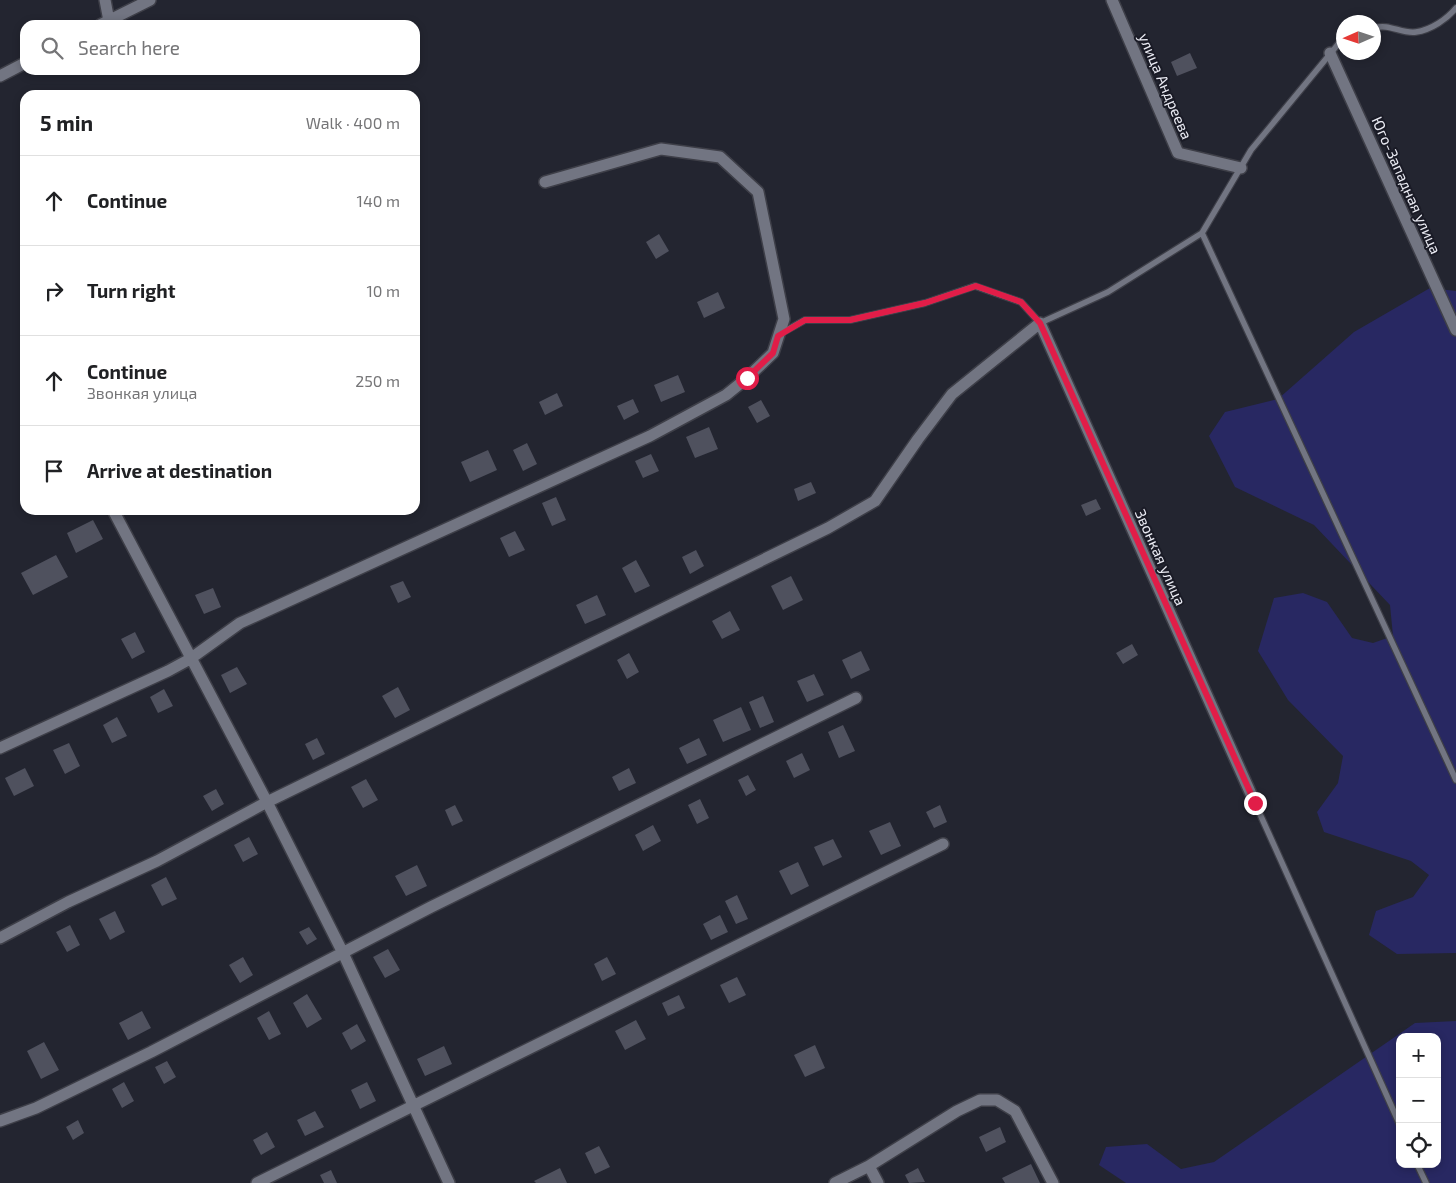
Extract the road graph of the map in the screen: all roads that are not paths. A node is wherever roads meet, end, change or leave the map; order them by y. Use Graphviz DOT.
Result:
graph roads {
  1 [pos="105,0"];
  2 [pos="150,0"];
  3 [pos="1112,0"];
  4 [pos="1456,8"];
  5 [pos="104,20"];
  6 [pos="110,20"];
  7 [pos="1381,26"];
  8 [pos="1336,46"];
  9 [pos="1330,53"];
  10 [pos="20,66"];
  11 [pos="0,76"];
  12 [pos="1240,168"];
  13 [pos="545,182"];
  14 [pos="1202,233"];
  15 [pos="1040,323"];
  16 [pos="1456,330"];
  17 [pos="778,336"];
  18 [pos="116,515"];
  19 [pos="190,659"];
  20 [pos="856,698"];
  21 [pos="0,748"];
  22 [pos="1456,780"];
  23 [pos="267,802"];
  24 [pos="1255,803"];
  25 [pos="943,844"];
  26 [pos="0,938"];
  27 [pos="343,953"];
  28 [pos="414,1104"];
  29 [pos="0,1121"];
  30 [pos="1399,1123"];
  31 [pos="869,1166"];
  32 [pos="1419,1168"];
  33 [pos="257,1183"];
  34 [pos="449,1183"];
  35 [pos="835,1183"];
  36 [pos="878,1183"];
  37 [pos="1053,1183"];
  38 [pos="1426,1183"];
  1 -- 5 [label="street"];
  2 -- 6 [label="street"];
  3 -- 12 [label="street, улица Андреева"];
  4 -- 7 [label="lane"];
  8 -- 9 [label="lane"];
  9 -- 12 [label="lane"];
  9 -- 16 [label="street, Юго-Западная улица"];
  10 -- 11 [label="street"];
  12 -- 14 [label="lane"];
  13 -- 17 [label="street"];
  14 -- 15 [label="lane"];
  14 -- 22 [label="lane"];
  15 -- 17 [label="lane"];
  15 -- 23 [label="street"];
  15 -- 24 [label="street, Звонкая улица"];
  17 -- 19 [label="street"];
  18 -- 19 [label="street"];
  19 -- 21 [label="street"];
  19 -- 23 [label="street"];
  20 -- 27 [label="street"];
  23 -- 26 [label="street"];
  23 -- 27 [label="street"];
  24 -- 30 [label="lane"];
  25 -- 28 [label="street"];
  27 -- 28 [label="street"];
  27 -- 29 [label="street"];
  28 -- 33 [label="street"];
  28 -- 34 [label="street"];
  31 -- 35 [label="street"];
  31 -- 36 [label="street"];
  31 -- 37 [label="street"];
  32 -- 38 [label="lane"];
}
